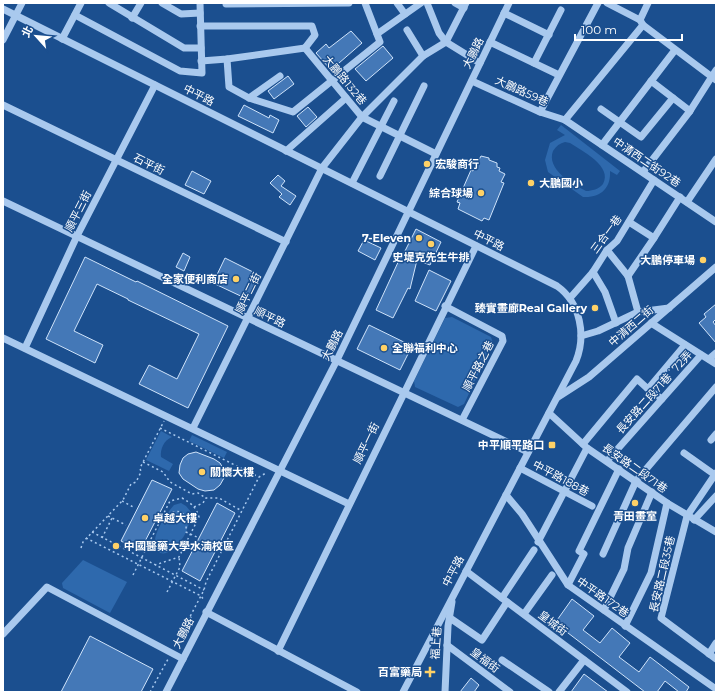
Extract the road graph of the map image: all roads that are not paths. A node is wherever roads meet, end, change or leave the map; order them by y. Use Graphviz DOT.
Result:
graph roads {
  1 [pos="22,3"];
  2 [pos="81,3"];
  3 [pos="109,3"];
  4 [pos="141,3"];
  5 [pos="162,3"];
  6 [pos="200,3"];
  7 [pos="349,3"];
  8 [pos="365,3"];
  9 [pos="370,3"];
  10 [pos="398,3"];
  11 [pos="421,3"];
  12 [pos="427,3"];
  13 [pos="455,3"];
  14 [pos="509,3"];
  15 [pos="598,3"];
  16 [pos="607,3"];
  17 [pos="648,3"];
  18 [pos="226,4"];
  19 [pos="465,5"];
  20 [pos="3,9"];
  21 [pos="561,10"];
  22 [pos="200,13"];
  23 [pos="504,13"];
  24 [pos="405,14"];
  25 [pos="75,15"];
  26 [pos="16,16"];
  27 [pos="132,18"];
  28 [pos="641,22"];
  29 [pos="200,26"];
  30 [pos="407,30"];
  31 [pos="377,34"];
  32 [pos="549,35"];
  33 [pos="62,39"];
  34 [pos="3,40"];
  35 [pos="446,42"];
  36 [pos="490,42"];
  37 [pos="201,48"];
  38 [pos="305,48"];
  39 [pos="675,50"];
  40 [pos="423,56"];
  41 [pos="227,59"];
  42 [pos="201,61"];
  43 [pos="480,63"];
  44 [pos="534,63"];
  45 [pos="716,70"];
  46 [pos="559,75"];
  47 [pos="280,76"];
  48 [pos="714,78"];
  49 [pos="332,80"];
  50 [pos="472,80"];
  51 [pos="651,81"];
  52 [pos="155,85"];
  53 [pos="424,86"];
  54 [pos="249,98"];
  55 [pos="346,98"];
  56 [pos="673,98"];
  57 [pos="394,100"];
  58 [pos="3,105"];
  59 [pos="601,109"];
  60 [pos="690,111"];
  61 [pos="540,112"];
  62 [pos="362,117"];
  63 [pos="565,120"];
  64 [pos="620,122"];
  65 [pos="381,126"];
  66 [pos="400,136"];
  67 [pos="602,145"];
  68 [pos="286,151"];
  69 [pos="436,154"];
  70 [pos="716,159"];
  71 [pos="116,160"];
  72 [pos="322,168"];
  73 [pos="644,172"];
  74 [pos="380,176"];
  75 [pos="654,180"];
  76 [pos="352,184"];
  77 [pos="680,198"];
  78 [pos="3,201"];
  79 [pos="687,202"];
  80 [pos="408,212"];
  81 [pos="629,222"];
  82 [pos="716,222"];
  83 [pos="77,236"];
  84 [pos="654,238"];
  85 [pos="286,242"];
  86 [pos="476,246"];
  87 [pos="607,250"];
  88 [pos="716,267"];
  89 [pos="593,272"];
  90 [pos="628,276"];
  91 [pos="570,298"];
  92 [pos="445,306"];
  93 [pos="669,308"];
  94 [pos="638,312"];
  95 [pos="248,318"];
  96 [pos="616,322"];
  97 [pos="651,323"];
  98 [pos="581,336"];
  99 [pos="3,338"];
  100 [pos="685,345"];
  101 [pos="25,348"];
  102 [pos="716,353"];
  103 [pos="701,355"];
  104 [pos="337,360"];
  105 [pos="708,360"];
  106 [pos="716,364"];
  107 [pos="716,387"];
  108 [pos="648,389"];
  109 [pos="403,392"];
  110 [pos="557,397"];
  111 [pos="662,399"];
  112 [pos="549,413"];
  113 [pos="462,420"];
  114 [pos="193,428"];
  115 [pos="716,434"];
  116 [pos="711,440"];
  117 [pos="585,446"];
  118 [pos="528,452"];
  119 [pos="684,453"];
  120 [pos="607,461"];
  121 [pos="520,468"];
  122 [pos="280,470"];
  123 [pos="619,470"];
  124 [pos="716,474"];
  125 [pos="636,481"];
  126 [pos="564,492"];
  127 [pos="652,492"];
  128 [pos="506,495"];
  129 [pos="716,496"];
  130 [pos="667,503"];
  131 [pos="349,504"];
  132 [pos="592,506"];
  133 [pos="691,518"];
  134 [pos="716,532"];
  135 [pos="538,542"];
  136 [pos="534,550"];
  137 [pos="603,554"];
  138 [pos="466,571"];
  139 [pos="552,575"];
  140 [pos="568,585"];
  141 [pos="453,596"];
  142 [pos="505,600"];
  143 [pos="604,610"];
  144 [pos="206,612"];
  145 [pos="524,614"];
  146 [pos="450,618"];
  147 [pos="625,626"];
  148 [pos="3,634"];
  149 [pos="716,643"];
  150 [pos="447,645"];
  151 [pos="278,651"];
  152 [pos="709,654"];
  153 [pos="183,659"];
  154 [pos="716,659"];
  155 [pos="502,660"];
  156 [pos="584,660"];
  157 [pos="716,689"];
  158 [pos="166,692"];
  159 [pos="357,692"];
  160 [pos="403,692"];
  161 [pos="445,692"];
  162 [pos="510,692"];
  163 [pos="549,692"];
  164 [pos="559,692"];
  165 [pos="627,692"];
  1 -- 26 [label="street"];
  2 -- 25 [label="street"];
  3 -- 27 [label="street"];
  4 -- 27 [label="street"];
  5 -- 22 [label="street"];
  6 -- 22 [label="street"];
  7 -- 18 [label="street"];
  8 -- 9 [label="street"];
  8 -- 31 [label="street"];
  10 -- 24 [label="street"];
  11 -- 24 [label="street"];
  12 -- 35 [label="street"];
  13 -- 19 [label="street"];
  14 -- 23 [label="street, 大鵬路"];
  15 -- 46 [label="street"];
  16 -- 28 [label="street"];
  17 -- 28 [label="street"];
  19 -- 35 [label="street"];
  20 -- 26 [label="street, 中平路"];
  21 -- 32 [label="street"];
  22 -- 29 [label="street"];
  23 -- 32 [label="street"];
  23 -- 36 [label="street, 大鵬路"];
  24 -- 31 [label="street"];
  25 -- 33 [label="street"];
  25 -- 42 [label="street"];
  26 -- 33 [label="street, 中平路"];
  26 -- 34 [label="street"];
  27 -- 37 [label="street"];
  28 -- 39 [label="street"];
  28 -- 63 [label="street"];
  29 -- 37 [label="street"];
  29 -- 38 [label="street"];
  30 -- 40 [label="street"];
  31 -- 49 [label="street"];
  32 -- 44 [label="street"];
  33 -- 52 [label="street, 中平路"];
  35 -- 40 [label="street, 順平二街"];
  35 -- 43 [label="street"];
  36 -- 43 [label="street, 大鵬路"];
  36 -- 44 [label="street"];
  37 -- 42 [label="street"];
  38 -- 41 [label="street"];
  38 -- 49 [label="street, 大鵬路132巷"];
  39 -- 48 [label="street"];
  39 -- 51 [label="street"];
  40 -- 62 [label="street, 順平二街"];
  41 -- 42 [label="street"];
  41 -- 54 [label="street"];
  43 -- 50 [label="street, 大鵬路"];
  44 -- 46 [label="street"];
  45 -- 48 [label="street"];
  46 -- 61 [label="street"];
  47 -- 54 [label="street"];
  48 -- 60 [label="street"];
  49 -- 54 [label="street"];
  49 -- 55 [label="street, 大鵬路132巷"];
  50 -- 61 [label="street, 大鵬路59巷"];
  50 -- 69 [label="street, 大鵬路"];
  51 -- 56 [label="street"];
  51 -- 64 [label="street"];
  52 -- 68 [label="street, 中平路"];
  52 -- 71 [label="street, 順平三街"];
  53 -- 66 [label="street"];
  55 -- 62 [label="street, 大鵬路132巷"];
  55 -- 68 [label="street"];
  56 -- 60 [label="street"];
  56 -- 64 [label="street"];
  57 -- 65 [label="street"];
  58 -- 71 [label="street, 石平街"];
  59 -- 64 [label="street"];
  60 -- 73 [label="street"];
  61 -- 63 [label="street, 大鵬路59巷"];
  62 -- 65 [label="street, 大鵬路132巷"];
  62 -- 72 [label="street, 順平二街"];
  63 -- 67 [label="street, 中清西二街92巷"];
  64 -- 67 [label="street"];
  65 -- 66 [label="street, 大鵬路132巷"];
  65 -- 76 [label="street"];
  66 -- 69 [label="street, 大鵬路132巷"];
  66 -- 74 [label="street"];
  67 -- 73 [label="street, 中清西二街92巷"];
  68 -- 72 [label="street, 中平路"];
  69 -- 80 [label="street, 大鵬路"];
  70 -- 79 [label="street"];
  71 -- 83 [label="street, 順平三街"];
  71 -- 85 [label="street, 石平街"];
  72 -- 76 [label="street, 中平路"];
  72 -- 85 [label="street, 順平二街"];
  73 -- 75 [label="street, 中清西二街92巷"];
  75 -- 77 [label="street, 中清西二街92巷"];
  75 -- 81 [label="street, 三合一巷"];
  76 -- 80 [label="street, 中平路"];
  77 -- 79 [label="street, 中清西二街92巷"];
  77 -- 84 [label="street"];
  78 -- 83 [label="street, 順平路"];
  79 -- 82 [label="street, 中清西二街92巷"];
  80 -- 86 [label="street, 中平路"];
  80 -- 104 [label="street, 大鵬路"];
  81 -- 84 [label="street"];
  81 -- 87 [label="street, 三合一巷"];
  83 -- 95 [label="street, 順平路"];
  83 -- 101 [label="street, 順平三街"];
  84 -- 90 [label="street"];
  85 -- 95 [label="street, 順平二街"];
  86 -- 91 [label="street, 中平路"];
  86 -- 92 [label="street, 順平一街"];
  87 -- 89 [label="street, 三合一巷"];
  87 -- 90 [label="street"];
  88 -- 93 [label="street, 中清西二街"];
  89 -- 91 [label="street, 三合一巷"];
  89 -- 96 [label="street"];
  90 -- 94 [label="street"];
  91 -- 98 [label="street, 中平路"];
  92 -- 109 [label="street, 順平一街"];
  92 -- 113 [label="street, 順平路之巷"];
  93 -- 94 [label="street"];
  93 -- 97 [label="street, 中清西二街"];
  94 -- 96 [label="street"];
  95 -- 104 [label="street, 順平路"];
  95 -- 114 [label="street, 順平二街"];
  96 -- 98 [label="street"];
  97 -- 100 [label="street"];
  97 -- 110 [label="street, 中清西二街"];
  98 -- 110 [label="street, 中平路"];
  99 -- 101 [label="street"];
  100 -- 103 [label="street"];
  100 -- 108 [label="street"];
  101 -- 114 [label="street"];
  102 -- 105 [label="street"];
  103 -- 105 [label="street"];
  103 -- 111 [label="street, 長安路二段71巷˙72弄"];
  104 -- 109 [label="street, 順平路"];
  104 -- 122 [label="street, 大鵬路"];
  105 -- 106 [label="street"];
  107 -- 125 [label="street"];
  108 -- 111 [label="street"];
  108 -- 117 [label="street"];
  109 -- 113 [label="street, 順平路"];
  109 -- 131 [label="street, 順平一街"];
  110 -- 112 [label="street, 中平路"];
  111 -- 120 [label="street, 長安路二段71巷˙72弄"];
  112 -- 117 [label="street, 長安路二段71巷"];
  112 -- 118 [label="street, 中平路"];
  113 -- 118 [label="street, 順平路"];
  114 -- 122 [label="street"];
  115 -- 116 [label="street"];
  117 -- 120 [label="street, 長安路二段71巷"];
  117 -- 126 [label="street"];
  118 -- 121 [label="street, 中平路"];
  119 -- 124 [label="street"];
  120 -- 123 [label="street, 長安路二段71巷"];
  121 -- 126 [label="street, 中平路188巷"];
  121 -- 128 [label="street, 中平路"];
  122 -- 131 [label="street"];
  122 -- 144 [label="street, 大鵬路"];
  123 -- 125 [label="street, 長安路二段71巷"];
  123 -- 140 [label="street"];
  124 -- 133 [label="street"];
  125 -- 127 [label="street, 長安路二段71巷"];
  125 -- 137 [label="street"];
  126 -- 132 [label="street, 中平路188巷"];
  126 -- 135 [label="street"];
  127 -- 130 [label="street, 長安路二段71巷"];
  127 -- 143 [label="street"];
  128 -- 135 [label="street, 中平路172巷"];
  128 -- 138 [label="street, 中平路"];
  129 -- 133 [label="street"];
  130 -- 133 [label="street, 長安路二段71巷"];
  130 -- 147 [label="street"];
  131 -- 151 [label="street, 順平一街"];
  133 -- 134 [label="street, 長安路二段71巷"];
  133 -- 152 [label="street, 長安路二段35巷"];
  135 -- 140 [label="street, 中平路172巷"];
  136 -- 142 [label="street"];
  138 -- 141 [label="street, 中平路"];
  138 -- 142 [label="street, 皇城街"];
  139 -- 145 [label="street"];
  140 -- 143 [label="street, 中平路172巷"];
  141 -- 146 [label="street, 福上巷"];
  141 -- 160 [label="street, 中平路"];
  142 -- 145 [label="street, 皇城街"];
  142 -- 146 [label="street"];
  143 -- 147 [label="street, 中平路172巷"];
  144 -- 151 [label="street"];
  144 -- 153 [label="street, 大鵬路"];
  145 -- 156 [label="street, 皇城街"];
  146 -- 150 [label="street, 福上巷"];
  147 -- 157 [label="street, 中平路172巷"];
  148 -- 153 [label="street"];
  149 -- 152 [label="street"];
  150 -- 161 [label="street, 福上巷"];
  150 -- 162 [label="street, 皇福街"];
  151 -- 159 [label="street"];
  152 -- 154 [label="street, 長安路二段35巷"];
  153 -- 158 [label="street, 大鵬路"];
  155 -- 163 [label="street"];
  156 -- 164 [label="street"];
  156 -- 165 [label="street, 皇城街"];
}
